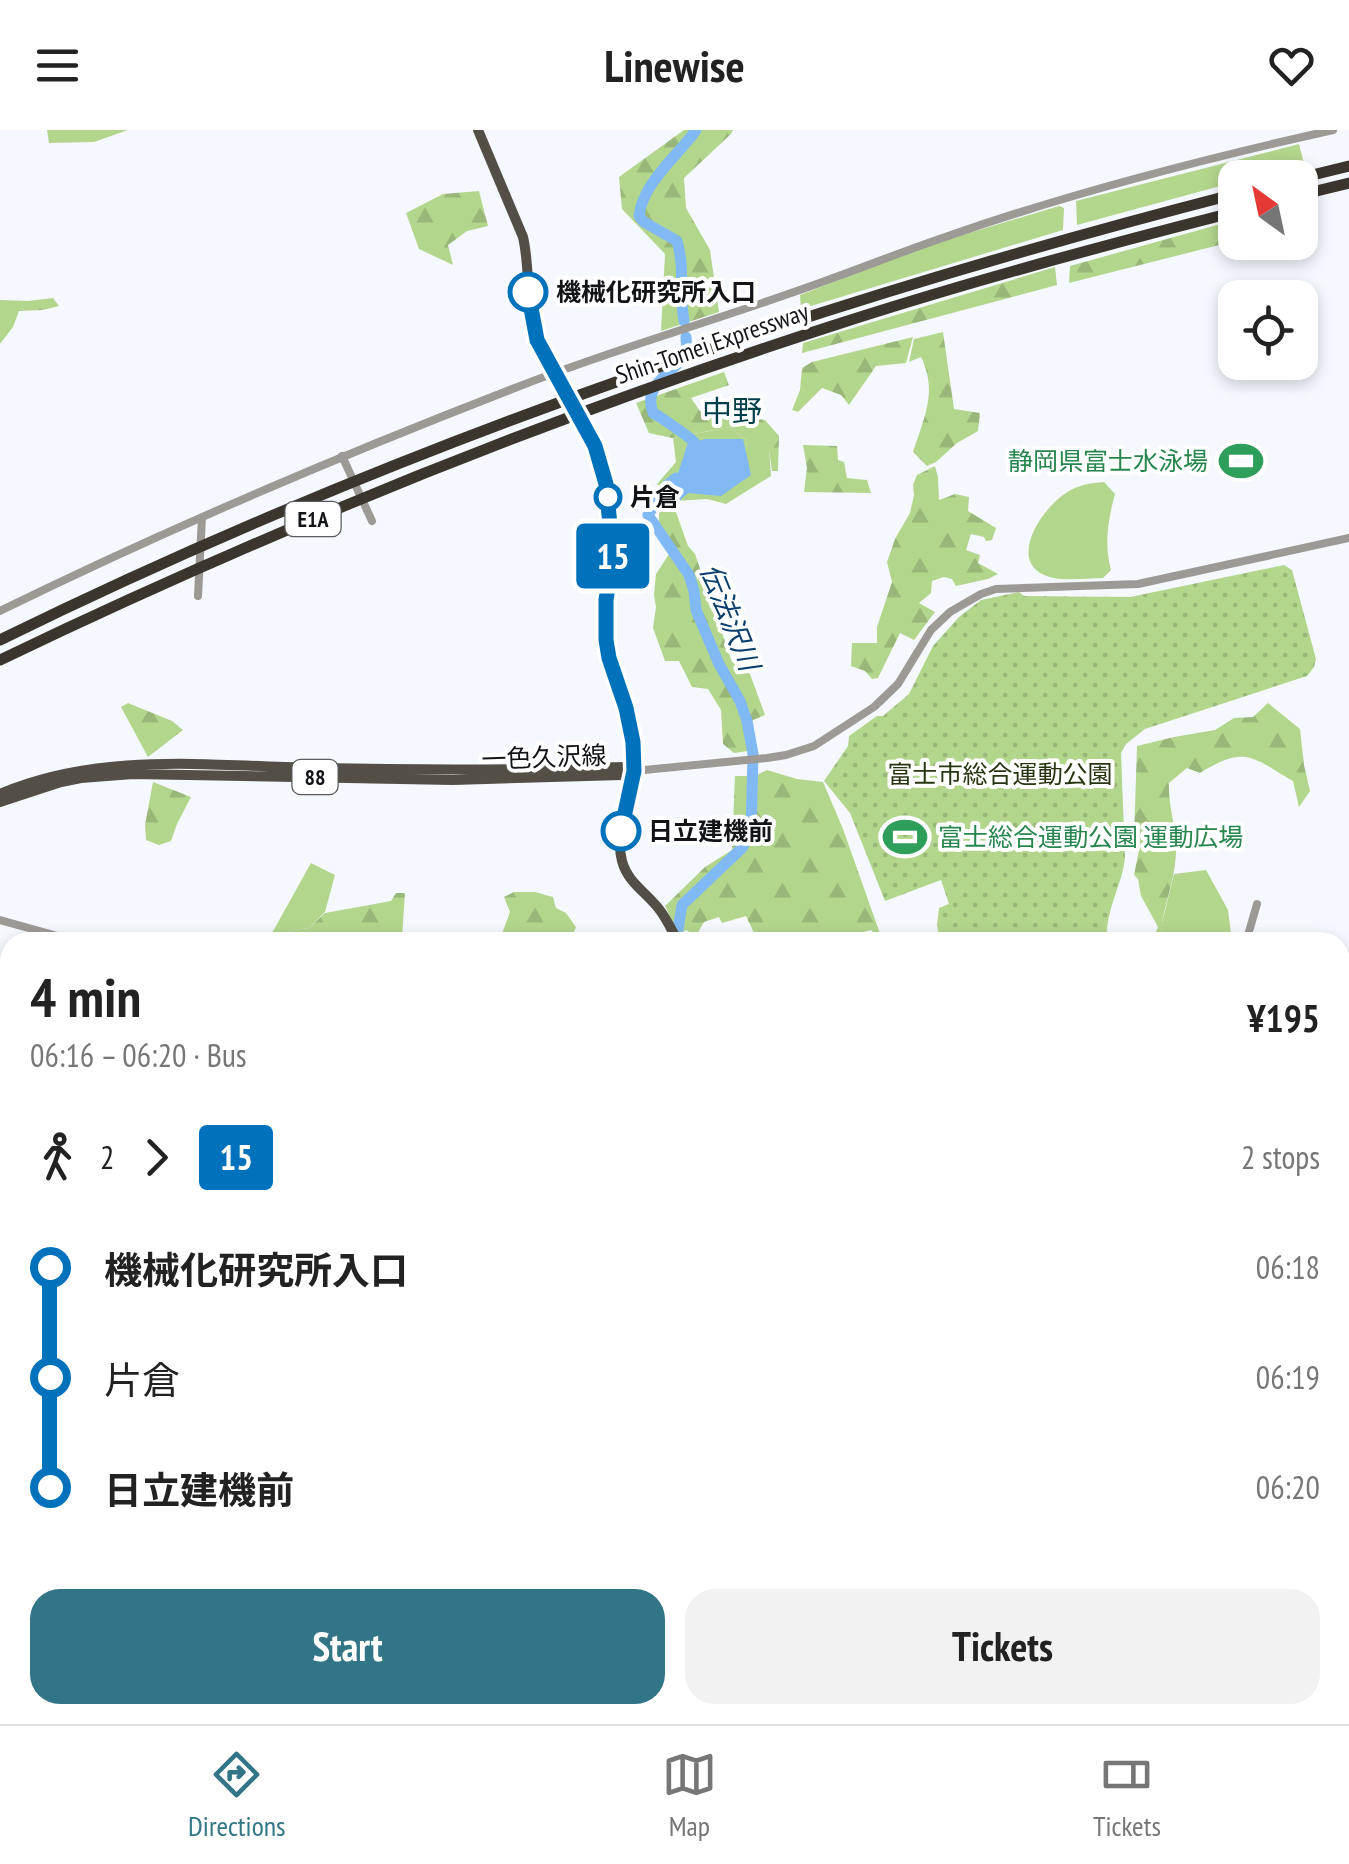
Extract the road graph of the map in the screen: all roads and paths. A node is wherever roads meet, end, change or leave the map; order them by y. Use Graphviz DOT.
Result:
graph roads {
  1 [pos="478,130"];
  2 [pos="1334,130"];
  3 [pos="1349,166"];
  4 [pos="1318,174"];
  5 [pos="1349,183"];
  6 [pos="1318,191"];
  7 [pos="1218,199"];
  8 [pos="1218,217"];
  9 [pos="557,378"];
  10 [pos="344,459"];
  11 [pos="202,517"];
  12 [pos="370,519"];
  13 [pos="1349,538"];
  14 [pos="198,596"];
  15 [pos="0,611"];
  16 [pos="0,640"];
  17 [pos="0,660"];
  18 [pos="634,771"];
  19 [pos="0,794"];
  20 [pos="0,802"];
  21 [pos="1257,904"];
  22 [pos="0,920"];
  23 [pos="43,932"];
  24 [pos="672,932"];
  25 [pos="1249,932"];
  1 -- 9 [label="main road"];
  2 -- 9 [label="street"];
  3 -- 4 [label="highway"];
  5 -- 6 [label="highway"];
  7 -- 16 [label="highway, Shin-Tomei Expressway / E1A"];
  8 -- 17 [label="highway, Shin-Tomei Expressway / E1A"];
  9 -- 10 [label="street"];
  9 -- 18 [label="main road"];
  10 -- 11 [label="street"];
  10 -- 12 [label="street"];
  11 -- 14 [label="street"];
  11 -- 15 [label="street"];
  13 -- 18 [label="street"];
  18 -- 19 [label="main road, 一色久沢線 / 88"];
  18 -- 20 [label="main road, 一色久沢線 / 88"];
  18 -- 24 [label="main road"];
  21 -- 25 [label="street"];
  22 -- 23 [label="street"];
}
